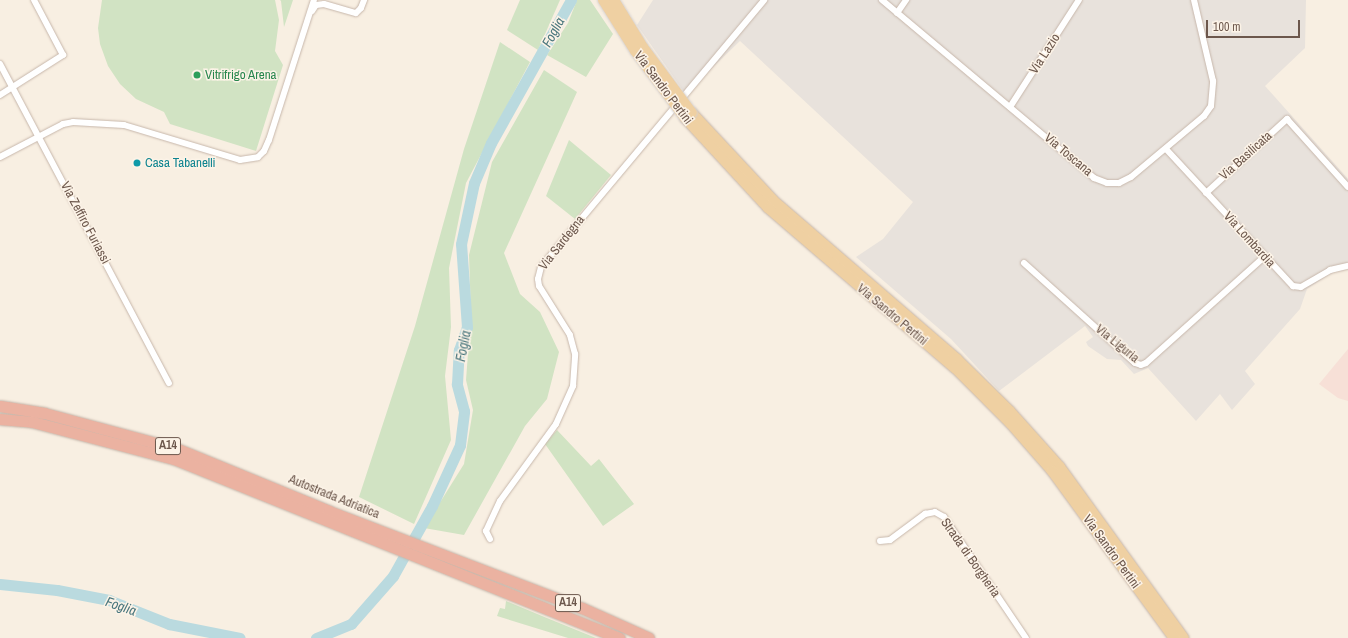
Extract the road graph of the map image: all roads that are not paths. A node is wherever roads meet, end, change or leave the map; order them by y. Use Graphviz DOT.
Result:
graph roads {
  1 [pos="34,0"];
  2 [pos="314,0"];
  3 [pos="364,0"];
  4 [pos="603,0"];
  5 [pos="614,0"];
  6 [pos="764,0"];
  7 [pos="882,0"];
  8 [pos="906,0"];
  9 [pos="1079,0"];
  10 [pos="1194,0"];
  11 [pos="311,12"];
  12 [pos="897,13"];
  13 [pos="0,64"];
  14 [pos="12,87"];
  15 [pos="0,95"];
  16 [pos="1010,107"];
  17 [pos="688,116"];
  18 [pos="38,136"];
  19 [pos="1166,148"];
  20 [pos="0,157"];
  21 [pos="1348,187"];
  22 [pos="1206,193"];
  23 [pos="1264,257"];
  24 [pos="1024,263"];
  25 [pos="1348,266"];
  26 [pos="170,383"];
  27 [pos="0,406"];
  28 [pos="0,419"];
  29 [pos="326,516"];
  30 [pos="490,539"];
  31 [pos="880,542"];
  32 [pos="484,577"];
  33 [pos="619,638"];
  34 [pos="650,638"];
  35 [pos="1026,638"];
  36 [pos="1174,638"];
  37 [pos="1184,638"];
  1 -- 14 [label="street"];
  2 -- 11 [label="street"];
  3 -- 11 [label="street"];
  4 -- 17 [label="main road, Via Sandro Pertini, bridge"];
  5 -- 17 [label="main road, Via Sandro Pertini, bridge"];
  6 -- 30 [label="street, Via Sardegna"];
  7 -- 12 [label="street, Via Toscana"];
  8 -- 12 [label="street"];
  9 -- 16 [label="street, Via Lazio"];
  10 -- 19 [label="street, Via Toscana"];
  11 -- 18 [label="street"];
  12 -- 16 [label="street, Via Toscana"];
  13 -- 14 [label="street, Via Zeffiro Furiassi"];
  14 -- 15 [label="street"];
  14 -- 18 [label="street, Via Zeffiro Furiassi"];
  16 -- 19 [label="street, Via Toscana"];
  17 -- 36 [label="main road, Via Sandro Pertini"];
  17 -- 37 [label="main road, Via Sandro Pertini"];
  18 -- 20 [label="street"];
  18 -- 26 [label="street, Via Zeffiro Furiassi"];
  19 -- 22 [label="street, Via Lombardia"];
  21 -- 22 [label="street, Via Basilicata"];
  22 -- 23 [label="street, Via Lombardia"];
  23 -- 24 [label="street, Via Liguria"];
  23 -- 25 [label="street, Via Lombardia"];
  27 -- 29 [label="highway, Autostrada Adriatica / A14"];
  28 -- 29 [label="highway, Autostrada Adriatica / A14"];
  29 -- 32 [label="highway, Autostrada Adriatica / A14"];
  31 -- 35 [label="street, Strada di Borgheria"];
  32 -- 33 [label="highway, Autostrada Adriatica / A14"];
  32 -- 34 [label="highway, Autostrada Adriatica / A14"];
}
